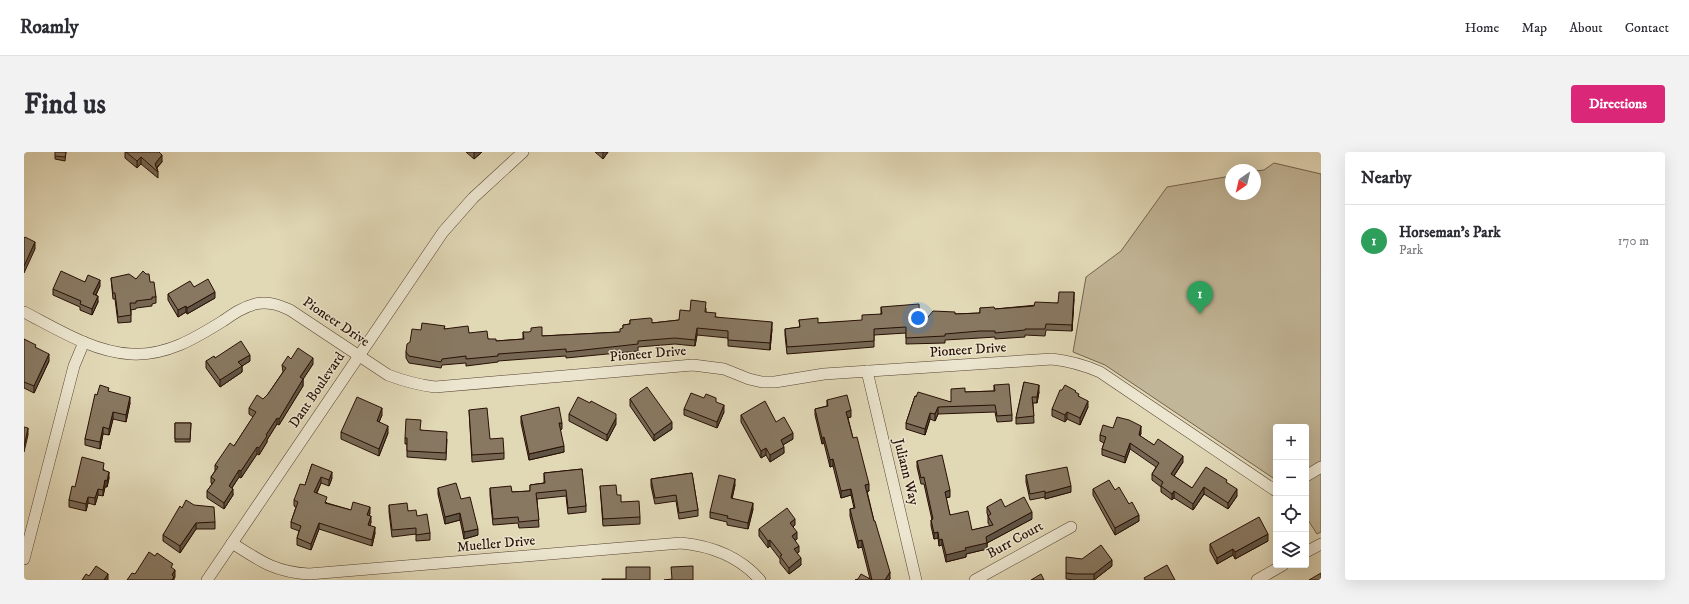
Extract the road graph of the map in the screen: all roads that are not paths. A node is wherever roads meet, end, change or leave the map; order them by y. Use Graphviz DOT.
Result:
graph roads {
  1 [pos="523,152"];
  2 [pos="24,312"];
  3 [pos="84,342"];
  4 [pos="359,355"];
  5 [pos="867,371"];
  6 [pos="1321,467"];
  7 [pos="1309,474"];
  8 [pos="1273,489"];
  9 [pos="1071,527"];
  10 [pos="232,543"];
  11 [pos="1321,544"];
  12 [pos="1309,547"];
  13 [pos="24,559"];
  14 [pos="1278,568"];
  15 [pos="207,580"];
  16 [pos="760,580"];
  17 [pos="916,580"];
  18 [pos="975,580"];
  19 [pos="1257,580"];
  1 -- 4 [label="street, Dant Boulevard"];
  2 -- 3 [label="street, Pioneer Drive"];
  3 -- 4 [label="street, Pioneer Drive"];
  3 -- 13 [label="street"];
  4 -- 5 [label="street, Pioneer Drive"];
  4 -- 10 [label="street, Dant Boulevard"];
  5 -- 8 [label="street, Pioneer Drive"];
  5 -- 17 [label="street, Juliann Way"];
  6 -- 7 [label="street"];
  9 -- 18 [label="street, Burr Court"];
  10 -- 15 [label="street, Dant Boulevard"];
  10 -- 16 [label="street, Mueller Drive"];
  11 -- 12 [label="street"];
  14 -- 19 [label="street"];
}
